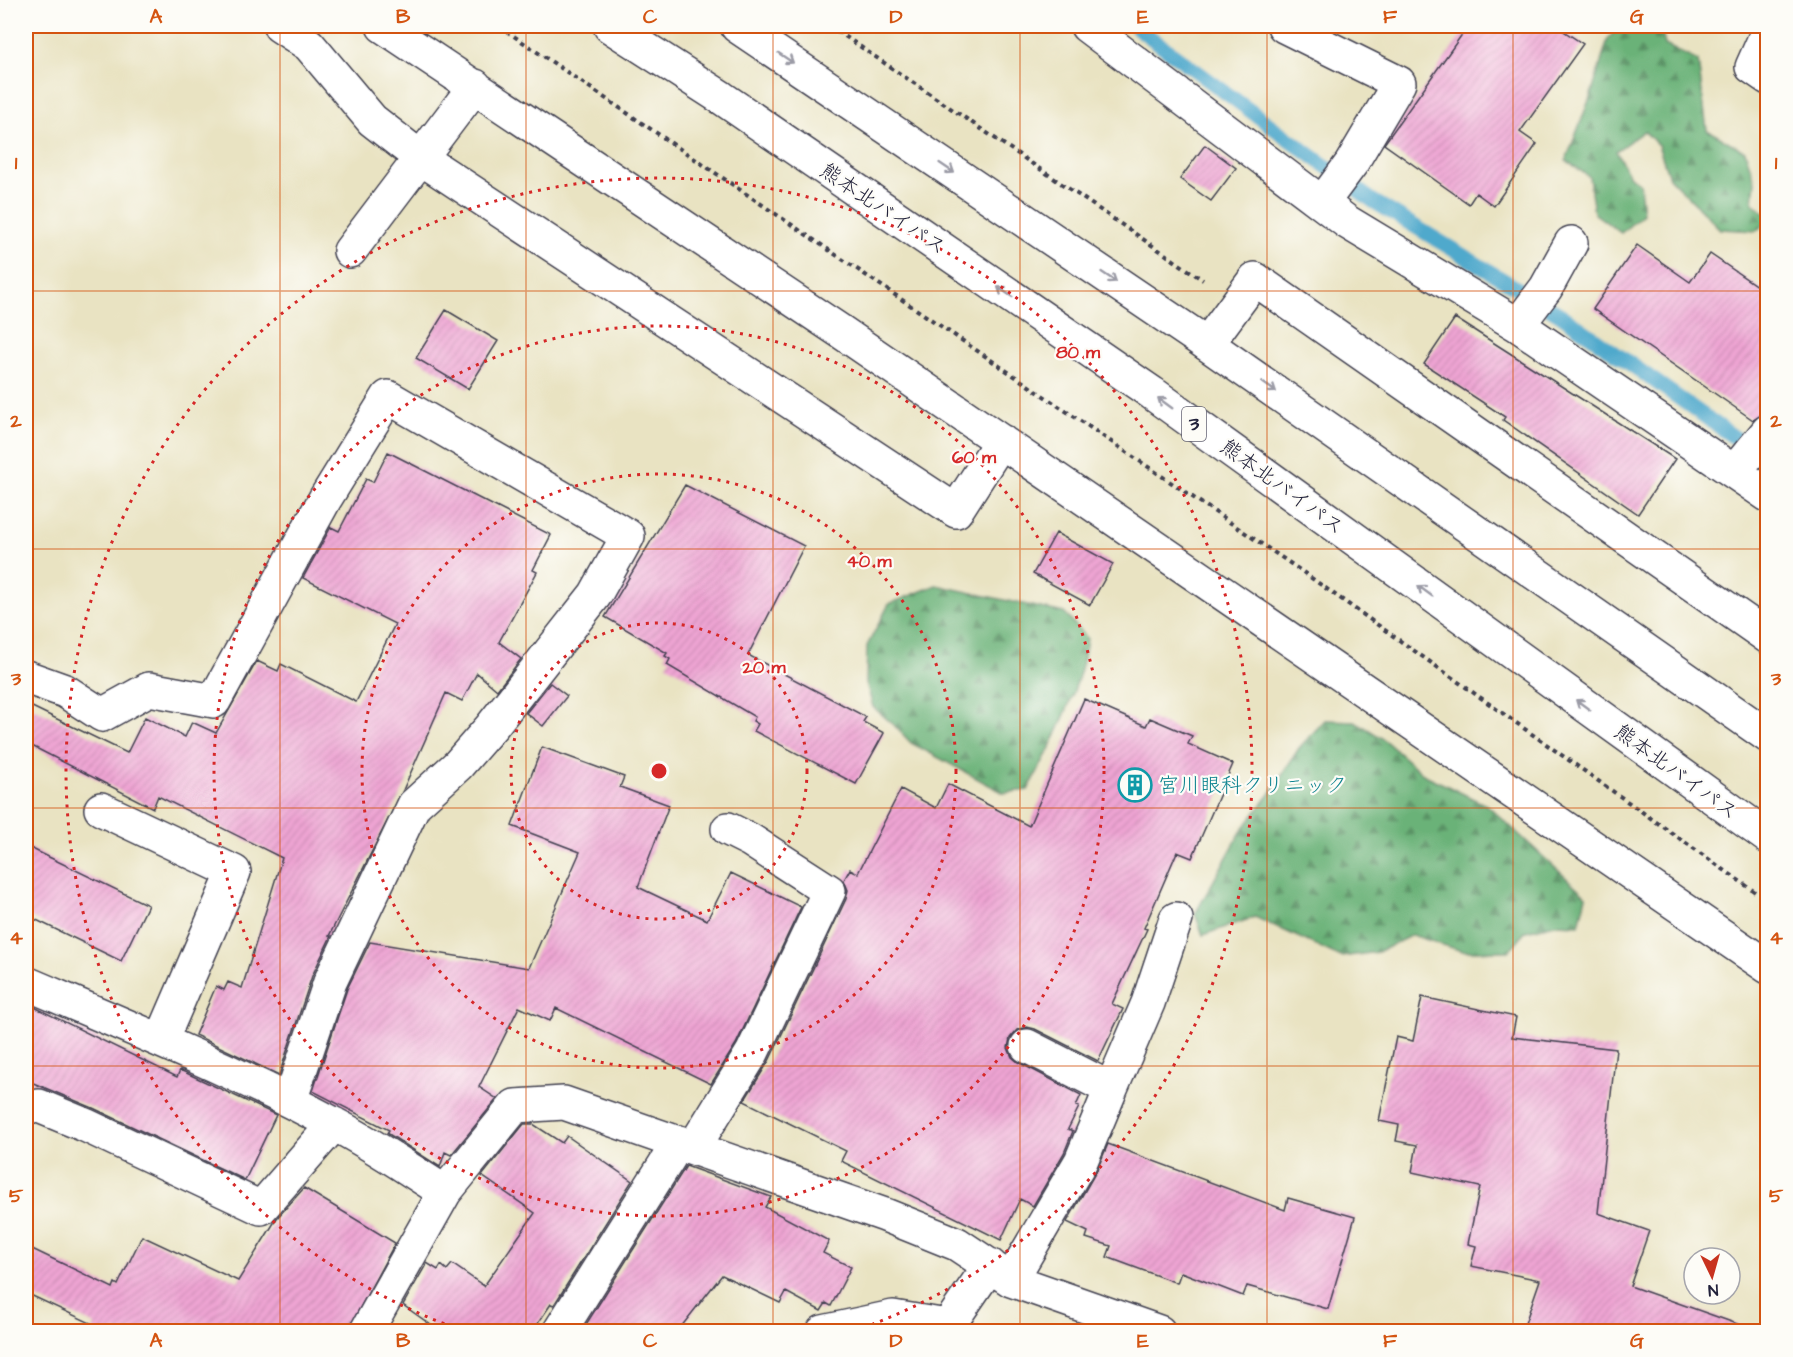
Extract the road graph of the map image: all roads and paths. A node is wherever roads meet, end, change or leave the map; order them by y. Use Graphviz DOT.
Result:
graph roads {
  1 [pos="280,26"];
  2 [pos="382,26"];
  3 [pos="499,26"];
  4 [pos="610,26"];
  5 [pos="737,26"];
  6 [pos="1087,26"];
  7 [pos="1284,26"];
  8 [pos="1767,31"];
  9 [pos="1767,78"];
  10 [pos="475,86"];
  11 [pos="422,159"];
  12 [pos="1327,197"];
  13 [pos="1571,243"];
  14 [pos="351,251"];
  15 [pos="1522,320"];
  16 [pos="1207,344"];
  17 [pos="1001,441"];
  18 [pos="1752,450"];
  19 [pos="1766,491"];
  20 [pos="1767,637"];
  21 [pos="26,677"];
  22 [pos="1764,725"];
  23 [pos="101,809"];
  24 [pos="728,829"];
  25 [pos="1767,837"];
  26 [pos="1767,901"];
  27 [pos="1176,920"];
  28 [pos="1767,967"];
  29 [pos="26,983"];
  30 [pos="161,1041"];
  31 [pos="1027,1047"];
  32 [pos="1111,1089"];
  33 [pos="290,1101"];
  34 [pos="39,1106"];
  35 [pos="334,1124"];
  36 [pos="687,1145"];
  37 [pos="445,1191"];
  38 [pos="1000,1273"];
  39 [pos="946,1329"];
  40 [pos="366,1332"];
  41 [pos="559,1332"];
  42 [pos="823,1332"];
  43 [pos="1159,1332"];
  1 -- 11 [label="main road"];
  2 -- 10 [label="main road"];
  3 -- 26 [label="path"];
  25 -- 4 [label="main road, 熊本北バイパス / 3, one-way"];
  5 -- 16 [label="main road, one-way"];
  6 -- 12 [label="main road"];
  7 -- 12 [label="main road"];
  8 -- 9 [label="main road"];
  10 -- 11 [label="main road"];
  10 -- 17 [label="main road"];
  11 -- 14 [label="main road"];
  11 -- 17 [label="main road"];
  12 -- 15 [label="main road"];
  13 -- 15 [label="main road"];
  15 -- 18 [label="main road"];
  16 -- 20 [label="main road"];
  16 -- 22 [label="main road, one-way"];
  17 -- 28 [label="main road"];
  18 -- 19 [label="main road"];
  21 -- 33 [label="main road"];
  23 -- 30 [label="main road"];
  24 -- 36 [label="main road"];
  27 -- 32 [label="main road"];
  29 -- 30 [label="main road"];
  30 -- 33 [label="main road"];
  31 -- 32 [label="main road"];
  32 -- 38 [label="main road"];
  33 -- 35 [label="main road"];
  34 -- 35 [label="main road"];
  35 -- 37 [label="main road"];
  36 -- 37 [label="main road"];
  36 -- 38 [label="main road"];
  36 -- 41 [label="main road"];
  37 -- 40 [label="main road"];
  38 -- 39 [label="main road"];
  38 -- 43 [label="main road"];
  39 -- 42 [label="main road"];
}
